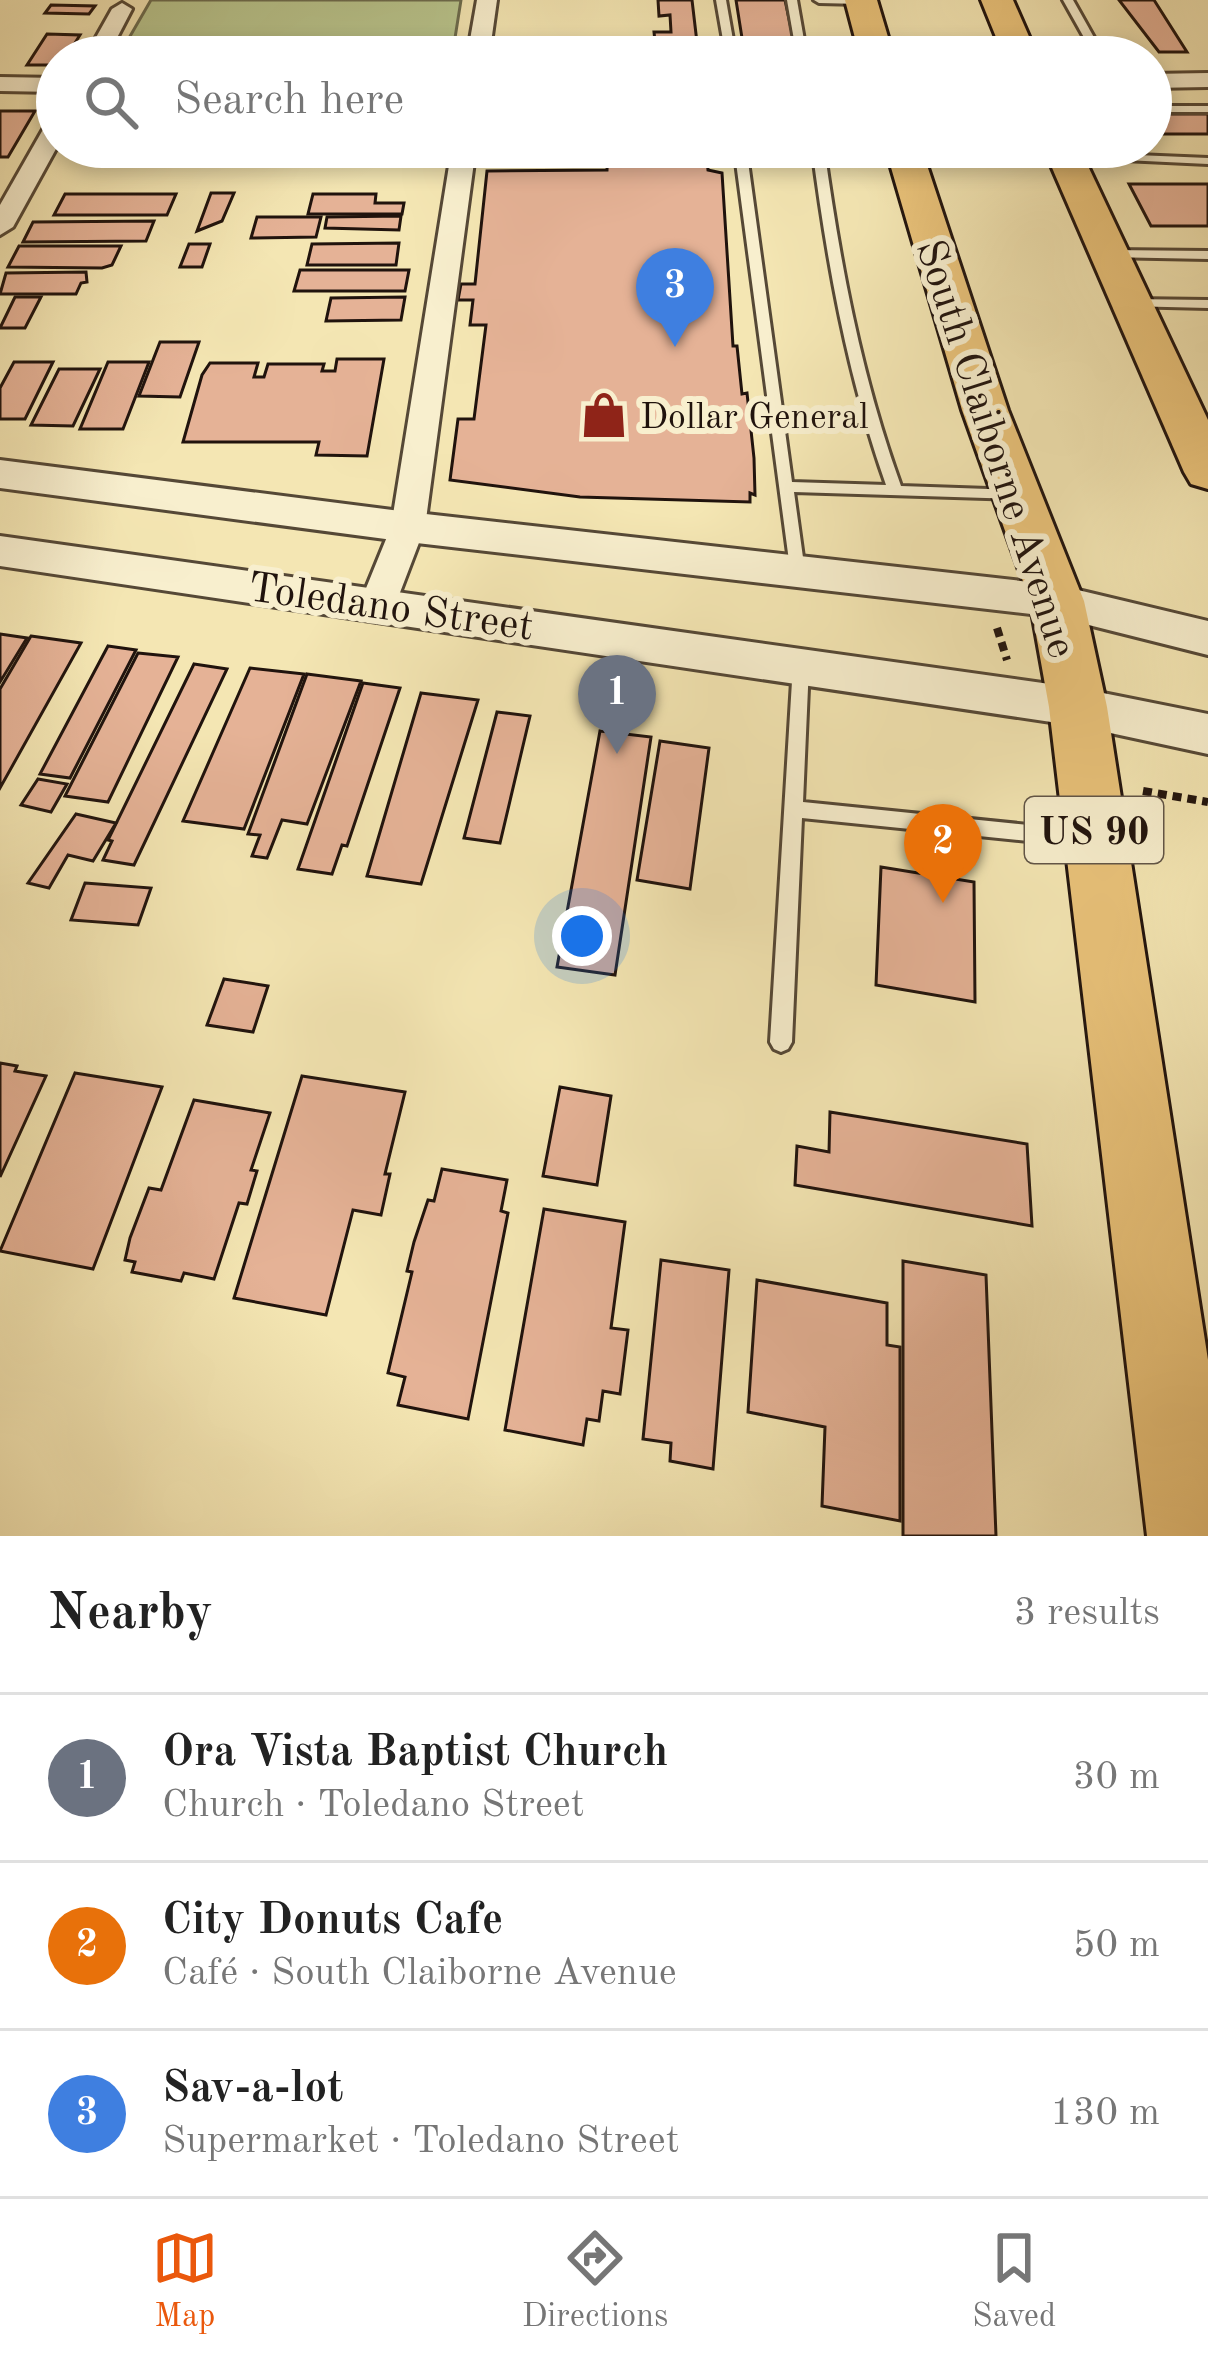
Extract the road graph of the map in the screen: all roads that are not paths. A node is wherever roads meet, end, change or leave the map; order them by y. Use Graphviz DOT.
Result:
graph roads {
  1 [pos="487,0"];
  2 [pos="819,0"];
  3 [pos="861,0"];
  4 [pos="997,0"];
  5 [pos="1068,0"];
  6 [pos="722,5"];
  7 [pos="791,6"];
  8 [pos="122,9"];
  9 [pos="737,10"];
  10 [pos="726,24"];
  11 [pos="740,24"];
  12 [pos="107,36"];
  13 [pos="481,36"];
  14 [pos="732,36"];
  15 [pos="795,36"];
  16 [pos="871,36"];
  17 [pos="1012,36"];
  18 [pos="1088,36"];
  19 [pos="1208,80"];
  20 [pos="1172,81"];
  21 [pos="0,84"];
  22 [pos="36,85"];
  23 [pos="1172,109"];
  24 [pos="1208,109"];
  25 [pos="1172,157"];
  26 [pos="1208,161"];
  27 [pos="36,163"];
  28 [pos="461,168"];
  29 [pos="743,168"];
  30 [pos="822,168"];
  31 [pos="909,168"];
  32 [pos="1071,168"];
  33 [pos="0,227"];
  34 [pos="1110,254"];
  35 [pos="1208,255"];
  36 [pos="1132,302"];
  37 [pos="1208,304"];
  38 [pos="1205,459"];
  39 [pos="0,475"];
  40 [pos="787,487"];
  41 [pos="896,491"];
  42 [pos="1016,495"];
  43 [pos="408,527"];
  44 [pos="0,551"];
  45 [pos="797,572"];
  46 [pos="1057,601"];
  47 [pos="378,602"];
  48 [pos="1208,638"];
  49 [pos="801,665"];
  50 [pos="1078,707"];
  51 [pos="1208,734"];
  52 [pos="795,809"];
  53 [pos="1095,839"];
  54 [pos="781,1042"];
  55 [pos="1191,1536"];
  1 -- 13 [label="street"];
  2 -- 3 [label="lane"];
  3 -- 16 [label="main road"];
  4 -- 17 [label="main road"];
  5 -- 18 [label="lane"];
  6 -- 9 [label="lane"];
  6 -- 10 [label="lane"];
  7 -- 15 [label="lane"];
  8 -- 12 [label="street"];
  10 -- 11 [label="lane"];
  10 -- 14 [label="lane"];
  19 -- 20 [label="street"];
  21 -- 22 [label="street"];
  23 -- 24 [label="lane"];
  25 -- 26 [label="lane"];
  27 -- 33 [label="street"];
  28 -- 43 [label="street"];
  29 -- 40 [label="lane"];
  30 -- 41 [label="lane"];
  31 -- 42 [label="main road, South Claiborne Avenue / US 90"];
  32 -- 34 [label="main road"];
  34 -- 35 [label="lane"];
  34 -- 36 [label="main road"];
  36 -- 37 [label="lane"];
  36 -- 38 [label="main road"];
  39 -- 43 [label="street, Toledano Street"];
  40 -- 41 [label="lane"];
  40 -- 45 [label="lane"];
  41 -- 42 [label="lane"];
  42 -- 46 [label="main road, South Claiborne Avenue / US 90"];
  43 -- 45 [label="street, Toledano Street"];
  43 -- 47 [label="street"];
  44 -- 47 [label="street, Toledano Street"];
  45 -- 46 [label="street, Toledano Street"];
  46 -- 48 [label="street, Toledano Street"];
  46 -- 50 [label="main road, South Claiborne Avenue / US 90"];
  47 -- 49 [label="street, Toledano Street"];
  49 -- 50 [label="street, Toledano Street"];
  49 -- 52 [label="lane"];
  50 -- 51 [label="street, Toledano Street"];
  50 -- 53 [label="main road, South Claiborne Avenue / US 90"];
  52 -- 53 [label="lane"];
  52 -- 54 [label="lane"];
  53 -- 55 [label="main road, South Claiborne Avenue / US 90"];
}
